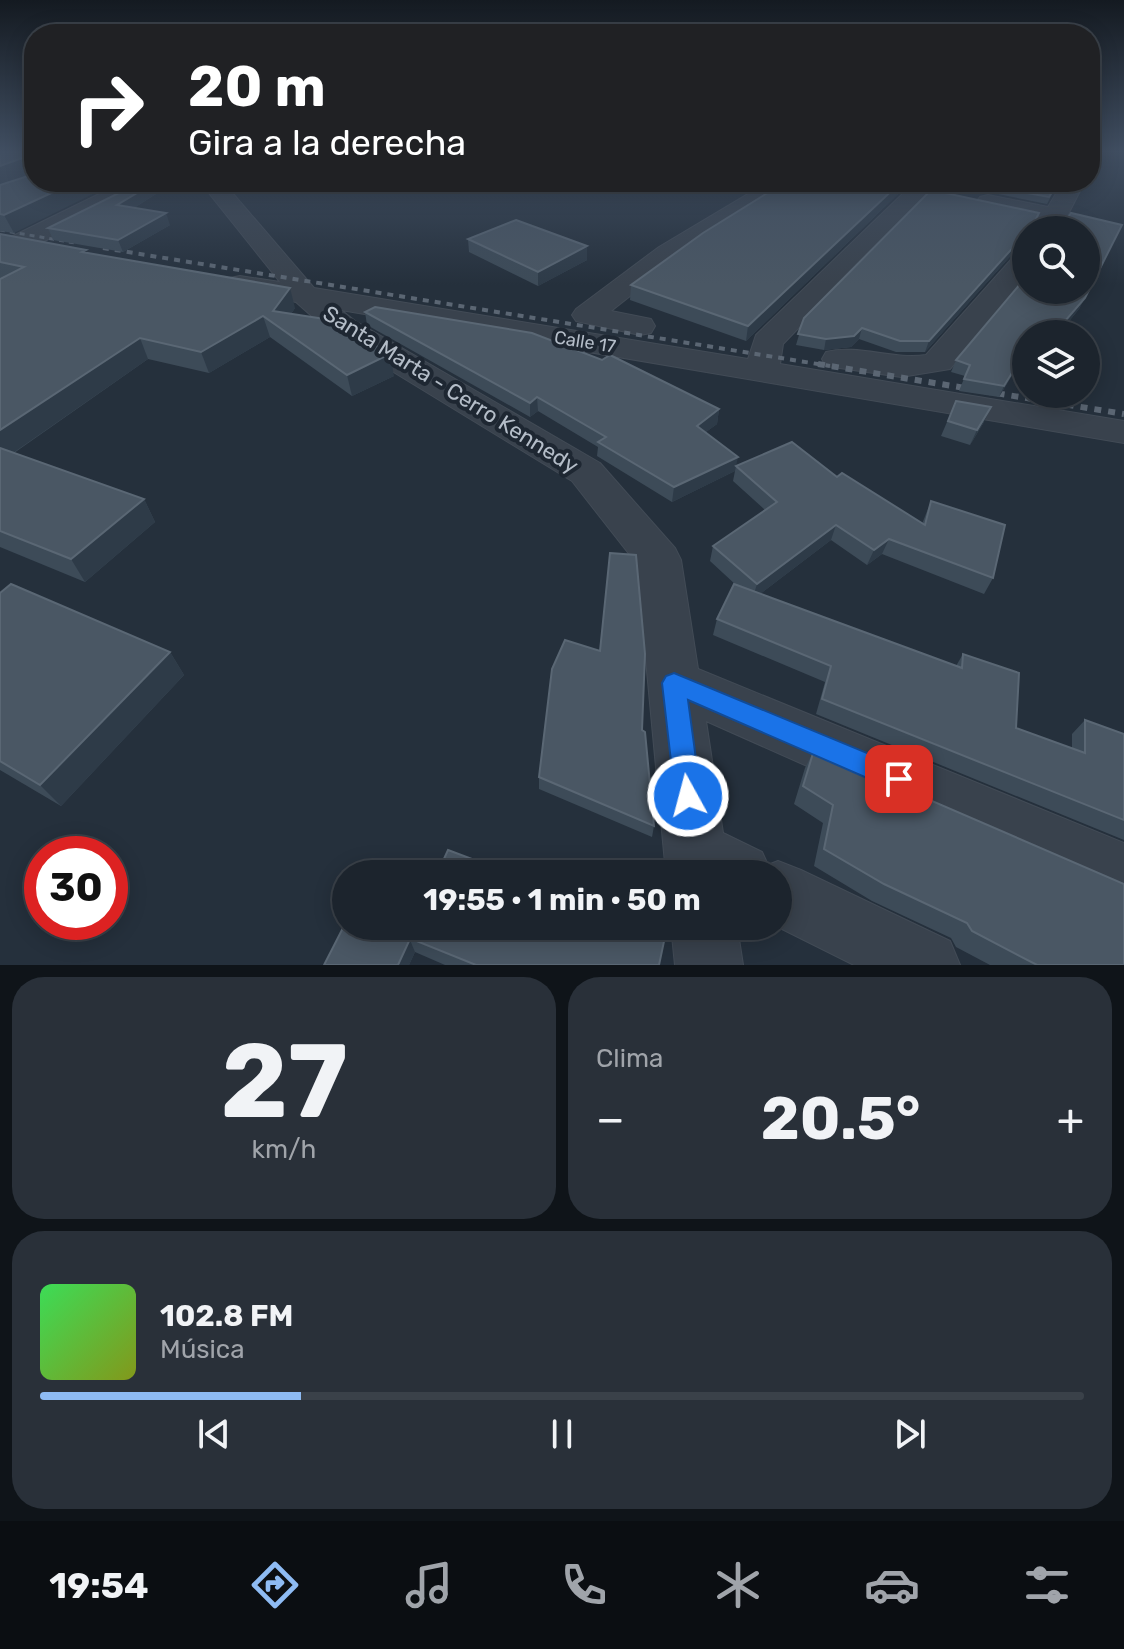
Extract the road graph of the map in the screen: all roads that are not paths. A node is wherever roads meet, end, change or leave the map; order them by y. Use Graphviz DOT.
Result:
graph roads {
  1 [pos="112,195"];
  2 [pos="222,195"];
  3 [pos="763,195"];
  4 [pos="936,195"];
  5 [pos="955,195"];
  6 [pos="1067,195"];
  7 [pos="1027,216"];
  8 [pos="1055,216"];
  9 [pos="9,242"];
  10 [pos="63,252"];
  11 [pos="283,268"];
  12 [pos="1012,276"];
  13 [pos="215,280"];
  14 [pos="306,296"];
  15 [pos="587,315"];
  16 [pos="763,359"];
  17 [pos="1124,432"];
  18 [pos="674,683"];
  19 [pos="710,860"];
  20 [pos="1124,875"];
  21 [pos="792,900"];
  22 [pos="706,940"];
  23 [pos="709,965"];
  24 [pos="926,965"];
  1 -- 9 [label="street"];
  2 -- 11 [label="street, Santa Marta - Cerro Kennedy"];
  3 -- 15 [label="street"];
  4 -- 16 [label="street"];
  5 -- 7 [label="street"];
  6 -- 8 [label="street"];
  9 -- 10 [label="street"];
  11 -- 14 [label="street, Santa Marta - Cerro Kennedy"];
  11 -- 15 [label="street"];
  12 -- 16 [label="street"];
  13 -- 14 [label="street, Calle 17"];
  14 -- 16 [label="street, Calle 17"];
  14 -- 18 [label="street, Santa Marta - Cerro Kennedy"];
  15 -- 16 [label="street"];
  16 -- 17 [label="street, Calle 17"];
  18 -- 19 [label="street"];
  18 -- 20 [label="street"];
  21 -- 24 [label="street"];
  22 -- 23 [label="street"];
}
